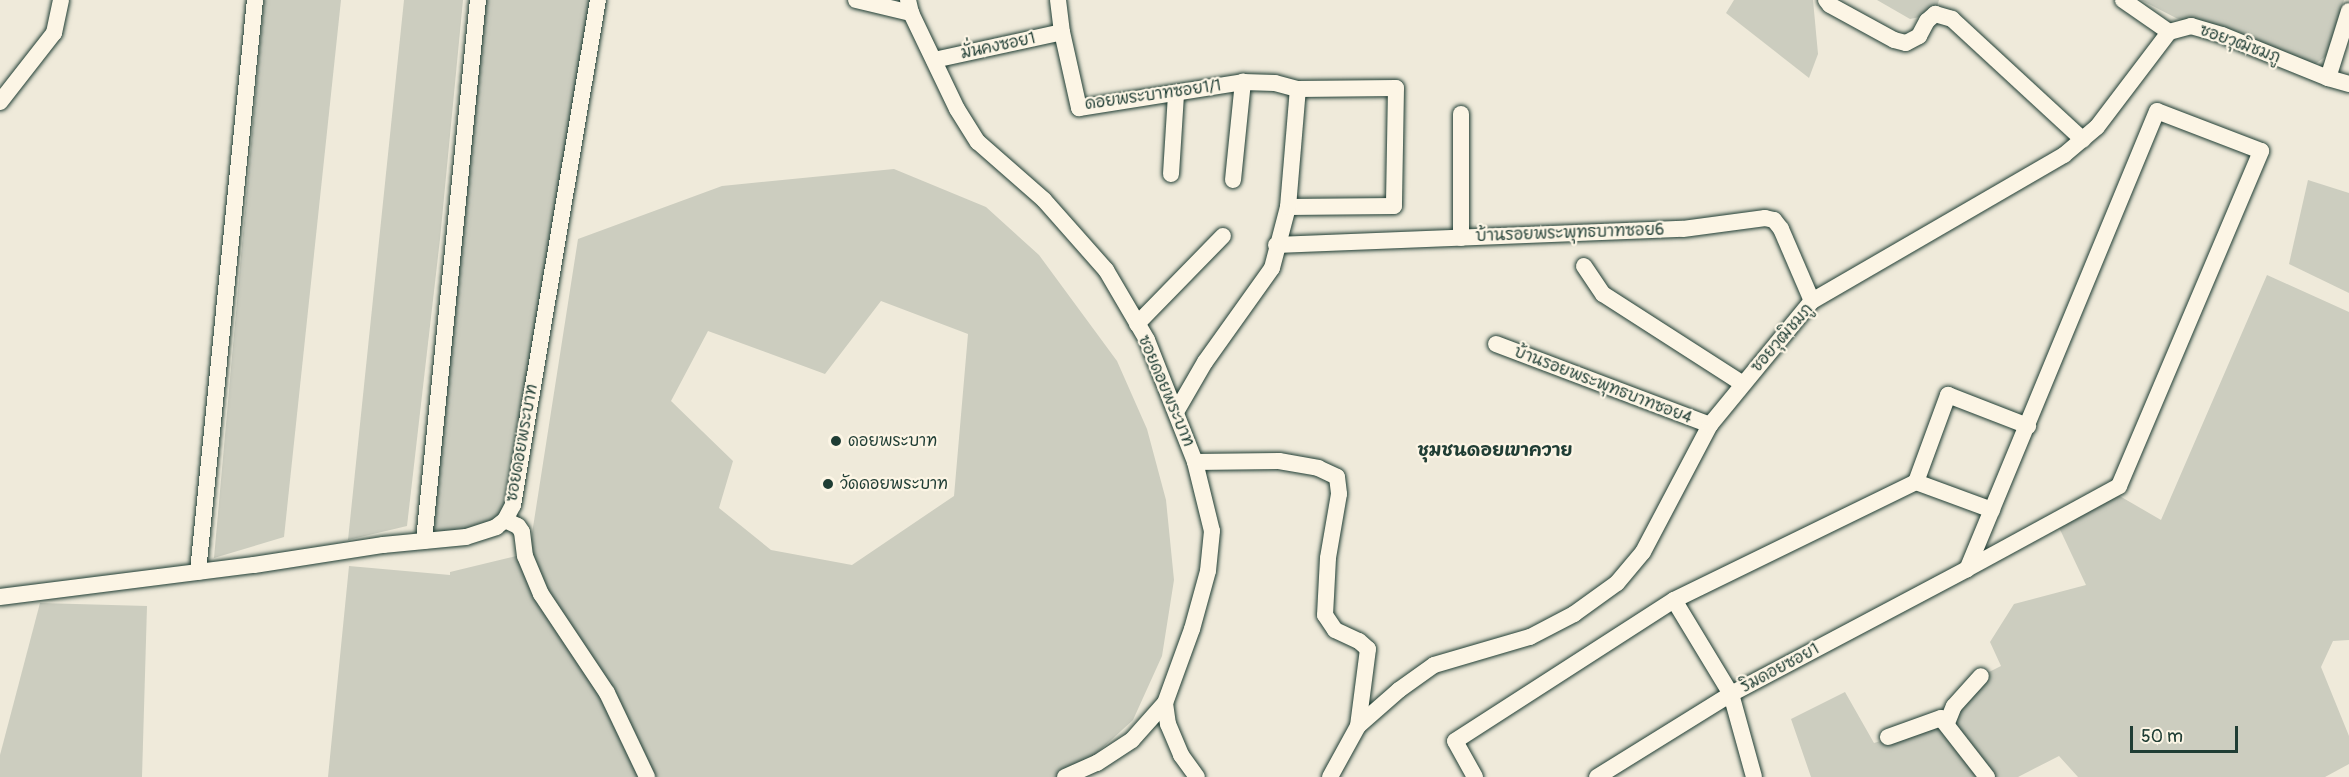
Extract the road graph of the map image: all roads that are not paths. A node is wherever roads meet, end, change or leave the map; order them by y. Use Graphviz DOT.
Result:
graph roads {
  1 [pos="61,0"];
  2 [pos="255,0"];
  3 [pos="478,0"];
  4 [pos="598,0"];
  5 [pos="856,0"];
  6 [pos="1058,0"];
  7 [pos="1826,0"];
  8 [pos="2122,0"];
  9 [pos="909,7"];
  10 [pos="2349,11"];
  11 [pos="1062,32"];
  12 [pos="2169,32"];
  13 [pos="934,60"];
  14 [pos="2328,78"];
  15 [pos="1243,82"];
  16 [pos="2349,84"];
  17 [pos="1299,89"];
  18 [pos="1176,94"];
  19 [pos="0,102"];
  20 [pos="1461,114"];
  21 [pos="2084,140"];
  22 [pos="1171,174"];
  23 [pos="1233,180"];
  24 [pos="1288,207"];
  25 [pos="1223,236"];
  26 [pos="1461,238"];
  27 [pos="1276,245"];
  28 [pos="1584,266"];
  29 [pos="1812,301"];
  30 [pos="1137,324"];
  31 [pos="1496,344"];
  32 [pos="1743,384"];
  33 [pos="1176,412"];
  34 [pos="1710,425"];
  35 [pos="2028,426"];
  36 [pos="1195,462"];
  37 [pos="1916,482"];
  38 [pos="1992,510"];
  39 [pos="505,520"];
  40 [pos="424,541"];
  41 [pos="1967,568"];
  42 [pos="198,572"];
  43 [pos="0,597"];
  44 [pos="1674,600"];
  45 [pos="1981,675"];
  46 [pos="1731,694"];
  47 [pos="1165,703"];
  48 [pos="1947,723"];
  49 [pos="1358,726"];
  50 [pos="1888,736"];
  51 [pos="1623,770"];
  52 [pos="647,777"];
  53 [pos="1065,777"];
  54 [pos="1197,777"];
  55 [pos="1330,777"];
  56 [pos="1475,777"];
  57 [pos="1597,777"];
  58 [pos="1754,777"];
  59 [pos="1988,777"];
  1 -- 19 [label="street"];
  2 -- 42 [label="street"];
  3 -- 40 [label="street"];
  4 -- 39 [label="street, ซอยดอยพระบาท"];
  5 -- 9 [label="street, ซอยดอยพระบาท"];
  6 -- 11 [label="street, ดอยพระบาทซอย1/1"];
  7 -- 21 [label="street"];
  8 -- 12 [label="street"];
  9 -- 13 [label="street, ซอยดอยพระบาท"];
  10 -- 14 [label="street"];
  11 -- 13 [label="street, มั่นคงซอย1"];
  11 -- 18 [label="street, ดอยพระบาทซอย1/1"];
  12 -- 14 [label="street, ซอยวุฒิชมภู"];
  12 -- 21 [label="street, ซอยวุฒิชมภู"];
  13 -- 30 [label="street, ซอยดอยพระบาท"];
  14 -- 16 [label="street, ซอยวุฒิชมภู"];
  15 -- 17 [label="street, ดอยพระบาทซอย1/1"];
  15 -- 18 [label="street, ดอยพระบาทซอย1/1"];
  15 -- 23 [label="street"];
  17 -- 24 [label="street"];
  17 -- 24 [label="street, ดอยพระบาทซอย1/1"];
  18 -- 22 [label="street"];
  20 -- 26 [label="street"];
  21 -- 29 [label="street, ซอยวุฒิชมภู"];
  24 -- 27 [label="street"];
  25 -- 30 [label="street"];
  26 -- 27 [label="street, บ้านรอยพระพุทธบาทซอย6"];
  26 -- 29 [label="street, บ้านรอยพระพุทธบาทซอย6"];
  27 -- 33 [label="street"];
  28 -- 32 [label="street"];
  29 -- 32 [label="street, ซอยวุฒิชมภู"];
  30 -- 33 [label="street, ซอยดอยพระบาท"];
  31 -- 34 [label="street, บ้านรอยพระพุทธบาทซอย4"];
  32 -- 34 [label="street, ซอยวุฒิชมภู"];
  33 -- 36 [label="street, ซอยดอยพระบาท"];
  34 -- 49 [label="street, ซอยวุฒิชมภู"];
  35 -- 37 [label="street"];
  35 -- 38 [label="street"];
  35 -- 41 [label="street, ริมดอยซอย1"];
  36 -- 47 [label="street, ซอยดอยพระบาท"];
  36 -- 49 [label="street"];
  37 -- 38 [label="street"];
  37 -- 44 [label="street"];
  38 -- 41 [label="street"];
  39 -- 40 [label="street, ซอยดอยพระบาท"];
  39 -- 52 [label="street"];
  40 -- 42 [label="street, ซอยดอยพระบาท"];
  41 -- 46 [label="street, ริมดอยซอย1"];
  42 -- 43 [label="street, ซอยดอยพระบาท"];
  44 -- 46 [label="street"];
  44 -- 56 [label="street"];
  45 -- 48 [label="street"];
  46 -- 51 [label="street, ริมดอยซอย1"];
  46 -- 58 [label="street"];
  47 -- 53 [label="street"];
  47 -- 54 [label="street"];
  48 -- 50 [label="street"];
  48 -- 59 [label="street"];
  49 -- 55 [label="street, ซอยวุฒิชมภู"];
  51 -- 57 [label="street, ริมดอยซอย1"];
}
